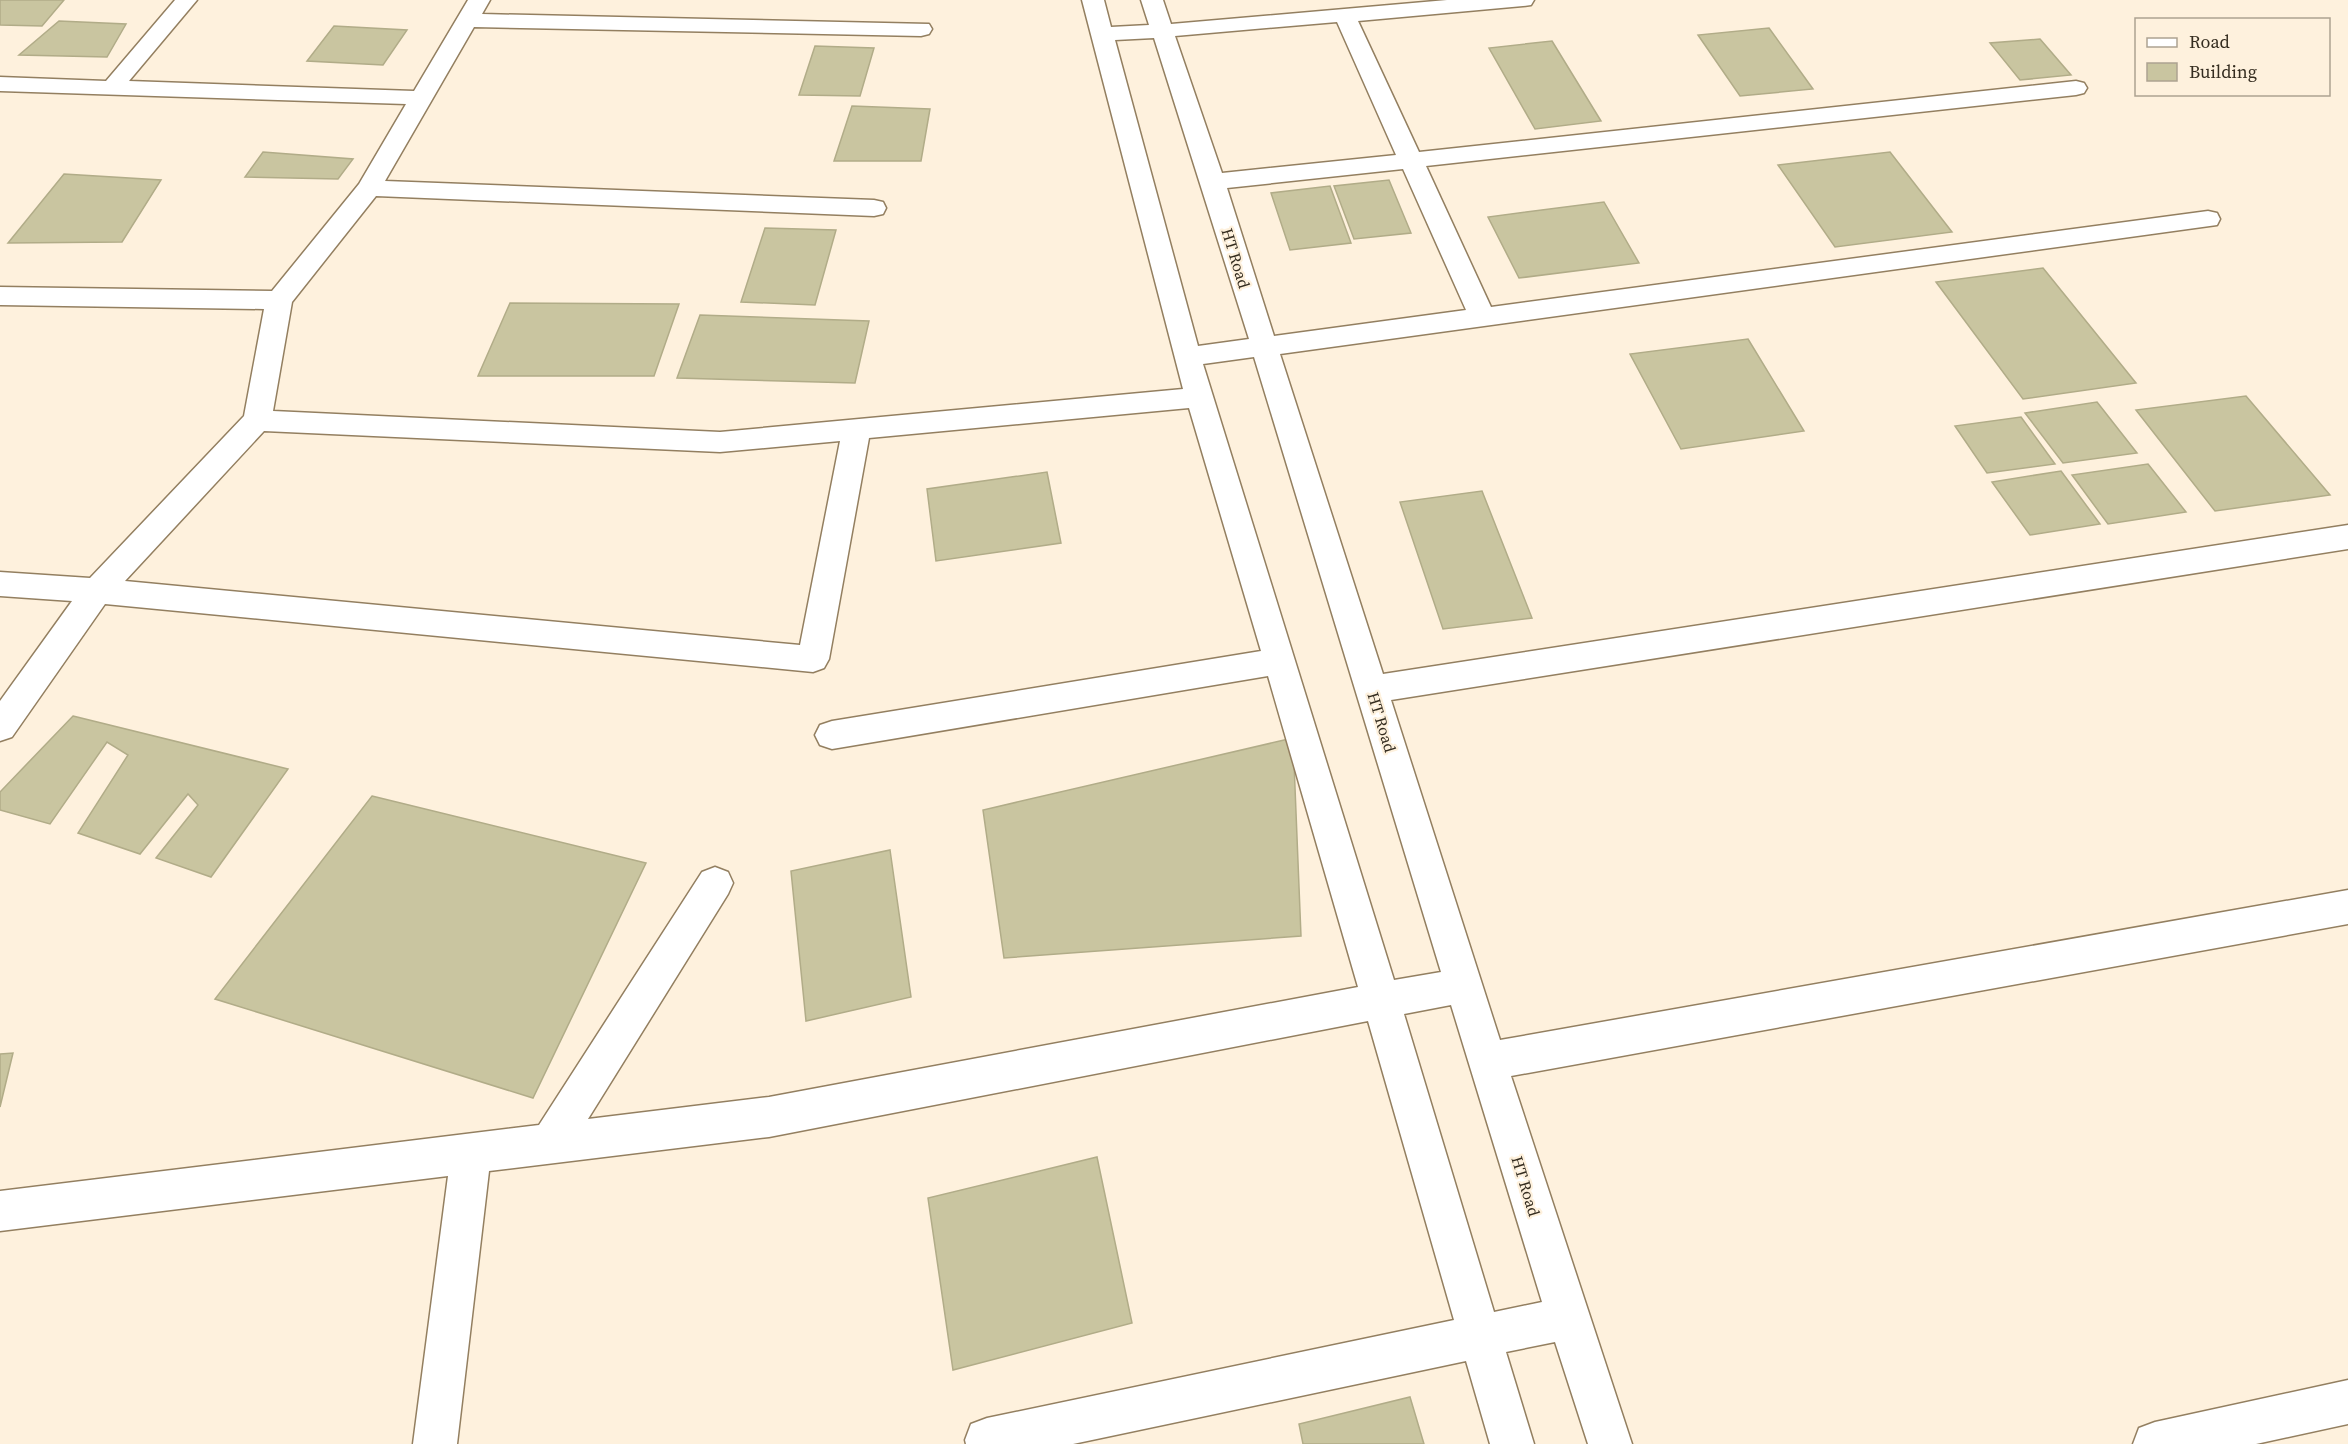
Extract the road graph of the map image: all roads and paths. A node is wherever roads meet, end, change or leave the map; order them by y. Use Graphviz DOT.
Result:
graph roads {
  1 [pos="186,0"];
  2 [pos="1093,0"];
  3 [pos="1152,0"];
  4 [pos="1523,0"];
  5 [pos="475,10"];
  6 [pos="1346,15"];
  7 [pos="921,29"];
  8 [pos="1161,31"];
  9 [pos="1101,34"];
  10 [pos="0,84"];
  11 [pos="2076,87"];
  12 [pos="111,89"];
  13 [pos="420,98"];
  14 [pos="1411,160"];
  15 [pos="1213,182"];
  16 [pos="369,188"];
  17 [pos="874,208"];
  18 [pos="2208,219"];
  19 [pos="0,296"];
  20 [pos="279,300"];
  21 [pos="1482,317"];
  22 [pos="1264,347"];
  23 [pos="1187,357"];
  24 [pos="1199,397"];
  25 [pos="257,420"];
  26 [pos="857,429"];
  27 [pos="2348,537"];
  28 [pos="0,584"];
  29 [pos="97,591"];
  30 [pos="1279,661"];
  31 [pos="1372,689"];
  32 [pos="0,727"];
  33 [pos="832,735"];
  34 [pos="715,883"];
  35 [pos="2348,907"];
  36 [pos="1464,985"];
  37 [pos="1382,1000"];
  38 [pos="1488,1061"];
  39 [pos="550,1143"];
  40 [pos="471,1153"];
  41 [pos="0,1211"];
  42 [pos="1568,1318"];
  43 [pos="1478,1336"];
  44 [pos="2348,1402"];
  45 [pos="987,1440"];
  46 [pos="435,1444"];
  47 [pos="1512,1444"];
  48 [pos="1610,1444"];
  49 [pos="2155,1444"];
  1 -- 12 [label="street"];
  2 -- 9 [label="street"];
  3 -- 8 [label="street, HT Road"];
  4 -- 6 [label="street"];
  5 -- 7 [label="street"];
  5 -- 13 [label="street"];
  6 -- 8 [label="street"];
  6 -- 14 [label="street"];
  8 -- 9 [label="street"];
  8 -- 15 [label="street, HT Road"];
  9 -- 23 [label="street"];
  10 -- 12 [label="street"];
  11 -- 14 [label="street"];
  12 -- 13 [label="street"];
  13 -- 16 [label="street"];
  14 -- 15 [label="street"];
  14 -- 21 [label="street"];
  15 -- 22 [label="street, HT Road"];
  16 -- 17 [label="street"];
  16 -- 20 [label="street"];
  18 -- 21 [label="street"];
  19 -- 20 [label="street"];
  20 -- 25 [label="street"];
  21 -- 22 [label="street"];
  22 -- 23 [label="street"];
  22 -- 31 [label="street, HT Road"];
  23 -- 24 [label="street"];
  24 -- 26 [label="street"];
  24 -- 30 [label="street"];
  25 -- 26 [label="street"];
  25 -- 29 [label="street"];
  26 -- 29 [label="street"];
  27 -- 31 [label="street"];
  28 -- 29 [label="street"];
  29 -- 32 [label="street"];
  30 -- 33 [label="street"];
  30 -- 37 [label="street"];
  31 -- 36 [label="street, HT Road"];
  34 -- 39 [label="street"];
  35 -- 38 [label="street"];
  36 -- 37 [label="street"];
  36 -- 38 [label="street, HT Road"];
  37 -- 39 [label="street"];
  37 -- 43 [label="street"];
  38 -- 42 [label="street, HT Road"];
  39 -- 40 [label="street"];
  40 -- 41 [label="street"];
  40 -- 46 [label="street"];
  42 -- 43 [label="street"];
  42 -- 48 [label="street, HT Road"];
  43 -- 45 [label="street"];
  43 -- 47 [label="street"];
  44 -- 49 [label="street"];
}
